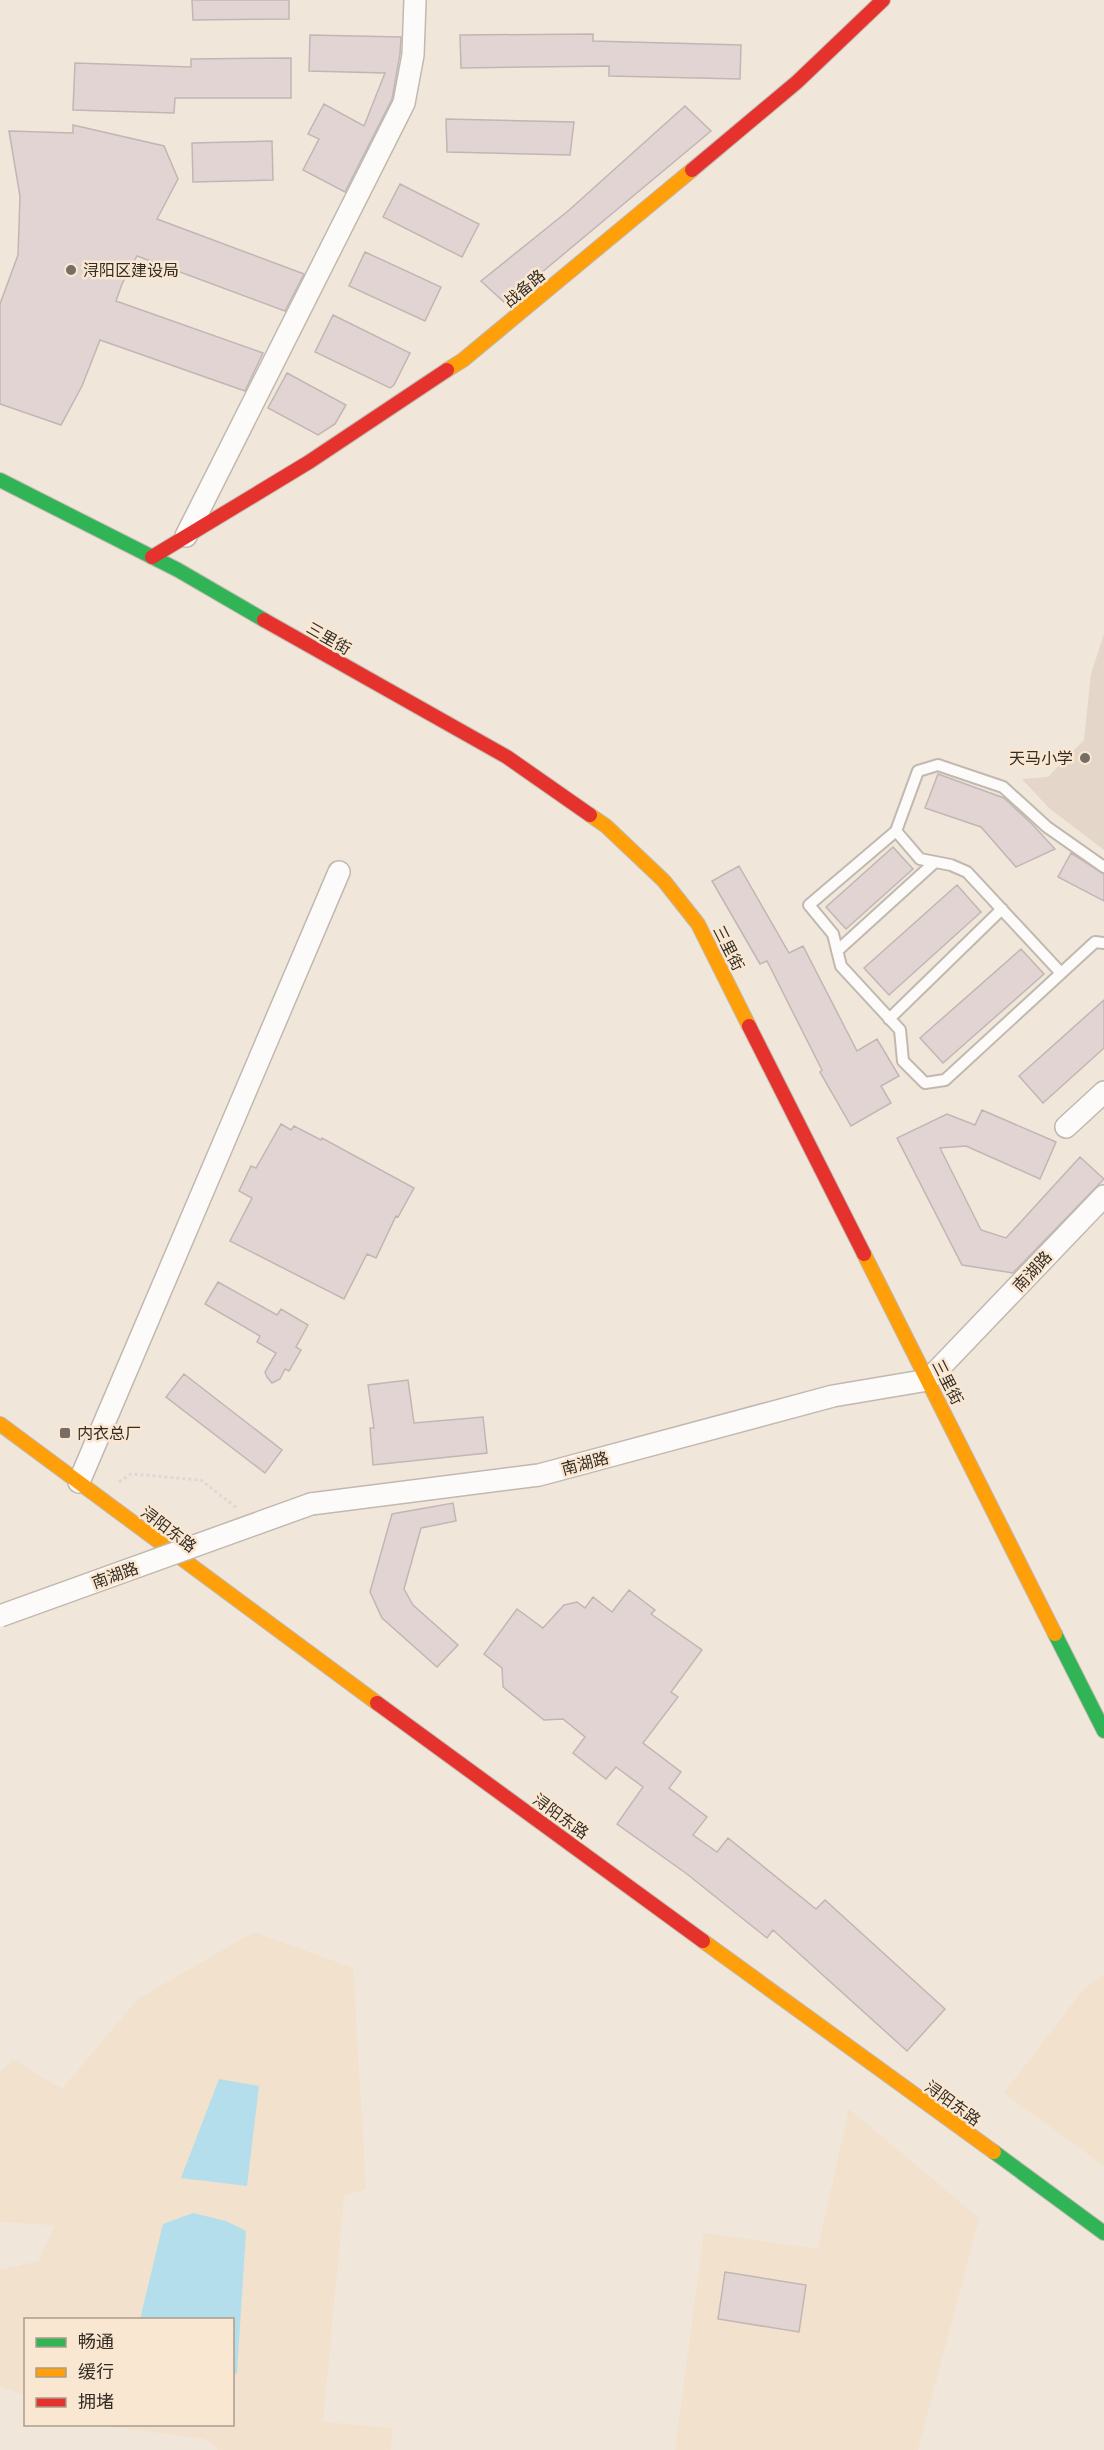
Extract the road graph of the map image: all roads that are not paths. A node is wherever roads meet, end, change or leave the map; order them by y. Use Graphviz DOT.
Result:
graph roads {
  1 [pos="415,0"];
  2 [pos="884,0"];
  3 [pos="0,480"];
  4 [pos="186,536"];
  5 [pos="152,557"];
  6 [pos="896,831"];
  7 [pos="935,862"];
  8 [pos="1104,867"];
  9 [pos="339,872"];
  10 [pos="1002,909"];
  11 [pos="1104,943"];
  12 [pos="837,951"];
  13 [pos="1060,973"];
  14 [pos="890,1019"];
  15 [pos="1104,1092"];
  16 [pos="1066,1127"];
  17 [pos="1104,1196"];
  18 [pos="928,1380"];
  19 [pos="0,1424"];
  20 [pos="79,1482"];
  21 [pos="0,1616"];
  22 [pos="1104,1731"];
  23 [pos="1104,2234"];
  1 -- 4 [label="street"];
  2 -- 4 [label="street, 战备路"];
  3 -- 5 [label="street, 三里街"];
  4 -- 5 [label="street, 战备路"];
  5 -- 18 [label="street, 三里街"];
  6 -- 7 [label="lane"];
  6 -- 8 [label="lane"];
  6 -- 12 [label="lane"];
  7 -- 10 [label="lane"];
  7 -- 12 [label="lane"];
  9 -- 20 [label="street"];
  10 -- 13 [label="lane"];
  10 -- 14 [label="lane"];
  11 -- 13 [label="lane"];
  12 -- 14 [label="lane"];
  13 -- 14 [label="lane"];
  15 -- 16 [label="street"];
  17 -- 18 [label="street, 南湖路"];
  18 -- 21 [label="street, 南湖路, bridge"];
  18 -- 22 [label="street, 三里街"];
  19 -- 20 [label="street, 浔阳东路"];
  20 -- 23 [label="street, 浔阳东路"];
}
